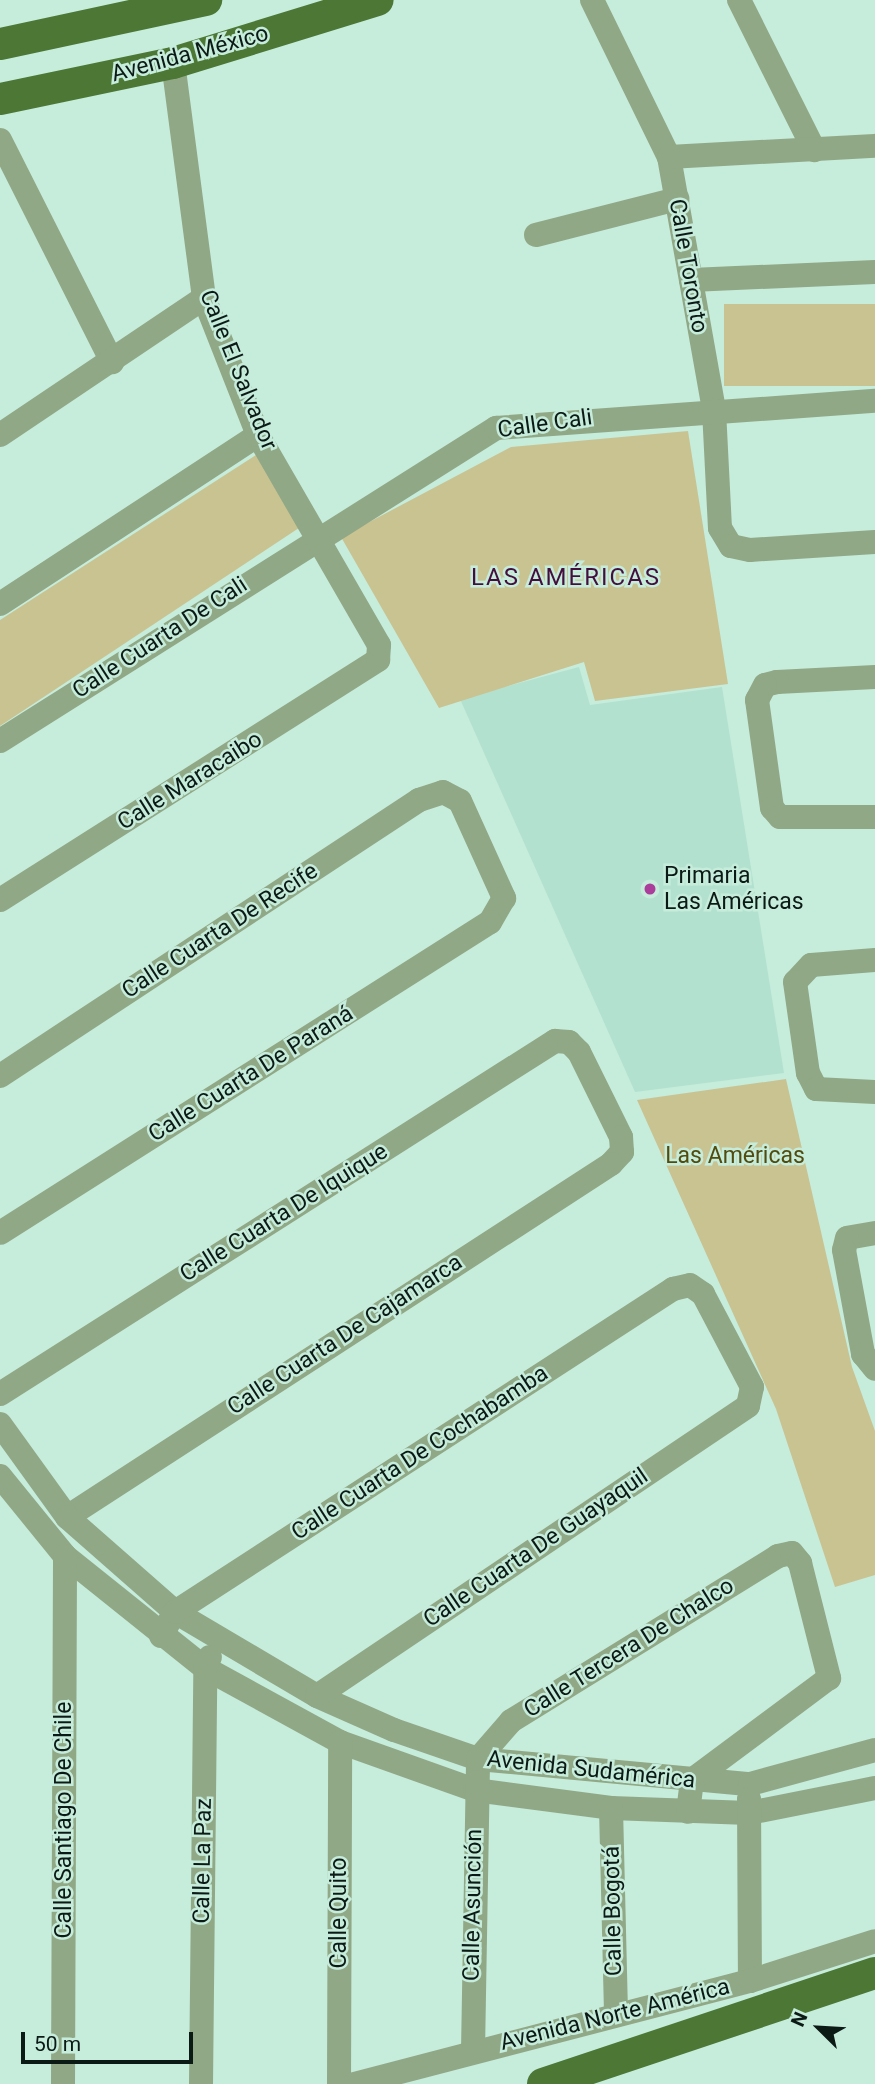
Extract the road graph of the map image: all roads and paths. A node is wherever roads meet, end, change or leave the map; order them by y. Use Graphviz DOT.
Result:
graph roads {
  1 [pos="206,0"];
  2 [pos="378,0"];
  3 [pos="592,0"];
  4 [pos="739,0"];
  5 [pos="167,6"];
  6 [pos="0,44"];
  7 [pos="173,63"];
  8 [pos="0,99"];
  9 [pos="0,140"];
  10 [pos="875,146"];
  11 [pos="814,150"];
  12 [pos="669,157"];
  13 [pos="677,199"];
  14 [pos="536,234"];
  15 [pos="875,272"];
  16 [pos="691,280"];
  17 [pos="204,299"];
  18 [pos="113,362"];
  19 [pos="875,401"];
  20 [pos="714,410"];
  21 [pos="0,435"];
  22 [pos="258,435"];
  23 [pos="321,535"];
  24 [pos="875,542"];
  25 [pos="0,604"];
  26 [pos="378,660"];
  27 [pos="875,677"];
  28 [pos="0,741"];
  29 [pos="443,792"];
  30 [pos="875,817"];
  31 [pos="0,900"];
  32 [pos="875,960"];
  33 [pos="569,1042"];
  34 [pos="0,1076"];
  35 [pos="875,1092"];
  36 [pos="0,1233"];
  37 [pos="875,1233"];
  38 [pos="690,1286"];
  39 [pos="872,1367"];
  40 [pos="0,1394"];
  41 [pos="0,1424"];
  42 [pos="0,1476"];
  43 [pos="67,1517"];
  44 [pos="65,1556"];
  45 [pos="175,1612"];
  46 [pos="161,1636"];
  47 [pos="218,1641"];
  48 [pos="205,1668"];
  49 [pos="317,1696"];
  50 [pos="340,1742"];
  51 [pos="875,1750"];
  52 [pos="478,1759"];
  53 [pos="692,1780"];
  54 [pos="750,1784"];
  55 [pos="875,1788"];
  56 [pos="475,1790"];
  57 [pos="611,1808"];
  58 [pos="688,1812"];
  59 [pos="749,1813"];
  60 [pos="875,1941"];
  61 [pos="875,1973"];
  62 [pos="750,1981"];
  63 [pos="616,2014"];
  64 [pos="473,2051"];
  65 [pos="581,2078"];
  66 [pos="64,2084"];
  67 [pos="201,2084"];
  68 [pos="339,2084"];
  69 [pos="354,2084"];
  70 [pos="543,2084"];
  1 -- 5 [label="main road, Avenida México"];
  2 -- 7 [label="main road, Avenida México"];
  3 -- 12 [label="street, Calle Toronto"];
  4 -- 11 [label="street"];
  5 -- 6 [label="main road, Avenida México"];
  5 -- 7 [label="main road, Calle El Salvador"];
  7 -- 8 [label="main road, Avenida México"];
  7 -- 17 [label="street, Calle El Salvador"];
  9 -- 18 [label="street"];
  10 -- 11 [label="street"];
  11 -- 12 [label="street"];
  12 -- 13 [label="street, Calle Toronto"];
  13 -- 14 [label="street"];
  13 -- 16 [label="street, Calle Toronto"];
  15 -- 16 [label="street"];
  16 -- 20 [label="street, Calle Toronto"];
  17 -- 18 [label="street"];
  17 -- 22 [label="street, Calle El Salvador"];
  18 -- 21 [label="street"];
  19 -- 20 [label="street, Calle Cali"];
  20 -- 23 [label="street, Calle Cali"];
  20 -- 24 [label="street, Calle Toronto"];
  22 -- 23 [label="street, Calle El Salvador"];
  22 -- 25 [label="street"];
  23 -- 26 [label="street, Calle El Salvador"];
  23 -- 28 [label="street, Calle Cuarta De Cali"];
  26 -- 31 [label="street, Calle Maracaibo"];
  27 -- 30 [label="street"];
  29 -- 34 [label="street, Calle Cuarta De Recife"];
  29 -- 36 [label="street, Calle Cuarta De Paraná"];
  32 -- 35 [label="street"];
  33 -- 40 [label="street, Calle Cuarta De Iquique"];
  33 -- 43 [label="street, Calle Cuarta De Cajamarca"];
  37 -- 39 [label="street"];
  38 -- 45 [label="street, Calle Cuarta De Cochabamba"];
  38 -- 49 [label="street, Calle Cuarta De Guayaquil"];
  41 -- 43 [label="street, Avenida Sudamérica"];
  42 -- 44 [label="street, Avenida Sudamérica"];
  43 -- 45 [label="street, Avenida Sudamérica"];
  44 -- 46 [label="street, Avenida Sudamérica"];
  44 -- 66 [label="street, Calle Santiago De Chile"];
  45 -- 46 [label="street, Calle Cuarta De Cochabamba"];
  45 -- 47 [label="street, Avenida Sudamérica"];
  46 -- 48 [label="street, Avenida Sudamérica"];
  47 -- 48 [label="street, Calle La Paz"];
  47 -- 49 [label="street, Avenida Sudamérica"];
  48 -- 50 [label="street, Avenida Sudamérica"];
  48 -- 67 [label="street, Calle La Paz"];
  49 -- 52 [label="street, Avenida Sudamérica"];
  50 -- 56 [label="street, Avenida Sudamérica"];
  50 -- 68 [label="street, Calle Quito"];
  51 -- 54 [label="street, Avenida Sudamérica"];
  52 -- 53 [label="street, Avenida Sudamérica"];
  52 -- 53 [label="street, Calle Tercera De Chalco"];
  52 -- 56 [label="street, Calle Asunción"];
  53 -- 54 [label="street, Avenida Sudamérica"];
  53 -- 58 [label="street"];
  54 -- 59 [label="street"];
  55 -- 59 [label="street, Avenida Sudamérica"];
  56 -- 57 [label="street, Avenida Sudamérica"];
  56 -- 64 [label="street, Calle Asunción"];
  57 -- 58 [label="street, Avenida Sudamérica"];
  57 -- 63 [label="street, Calle Bogotá"];
  58 -- 59 [label="street, Avenida Sudamérica"];
  59 -- 62 [label="street"];
  60 -- 62 [label="street, Avenida Norte América"];
  61 -- 65 [label="main road, Avenida Norte América"];
  62 -- 63 [label="street, Avenida Norte América"];
  63 -- 64 [label="street, Avenida Norte América"];
  64 -- 69 [label="street, Avenida Norte América"];
  65 -- 70 [label="main road, Avenida Norte América"];
}
